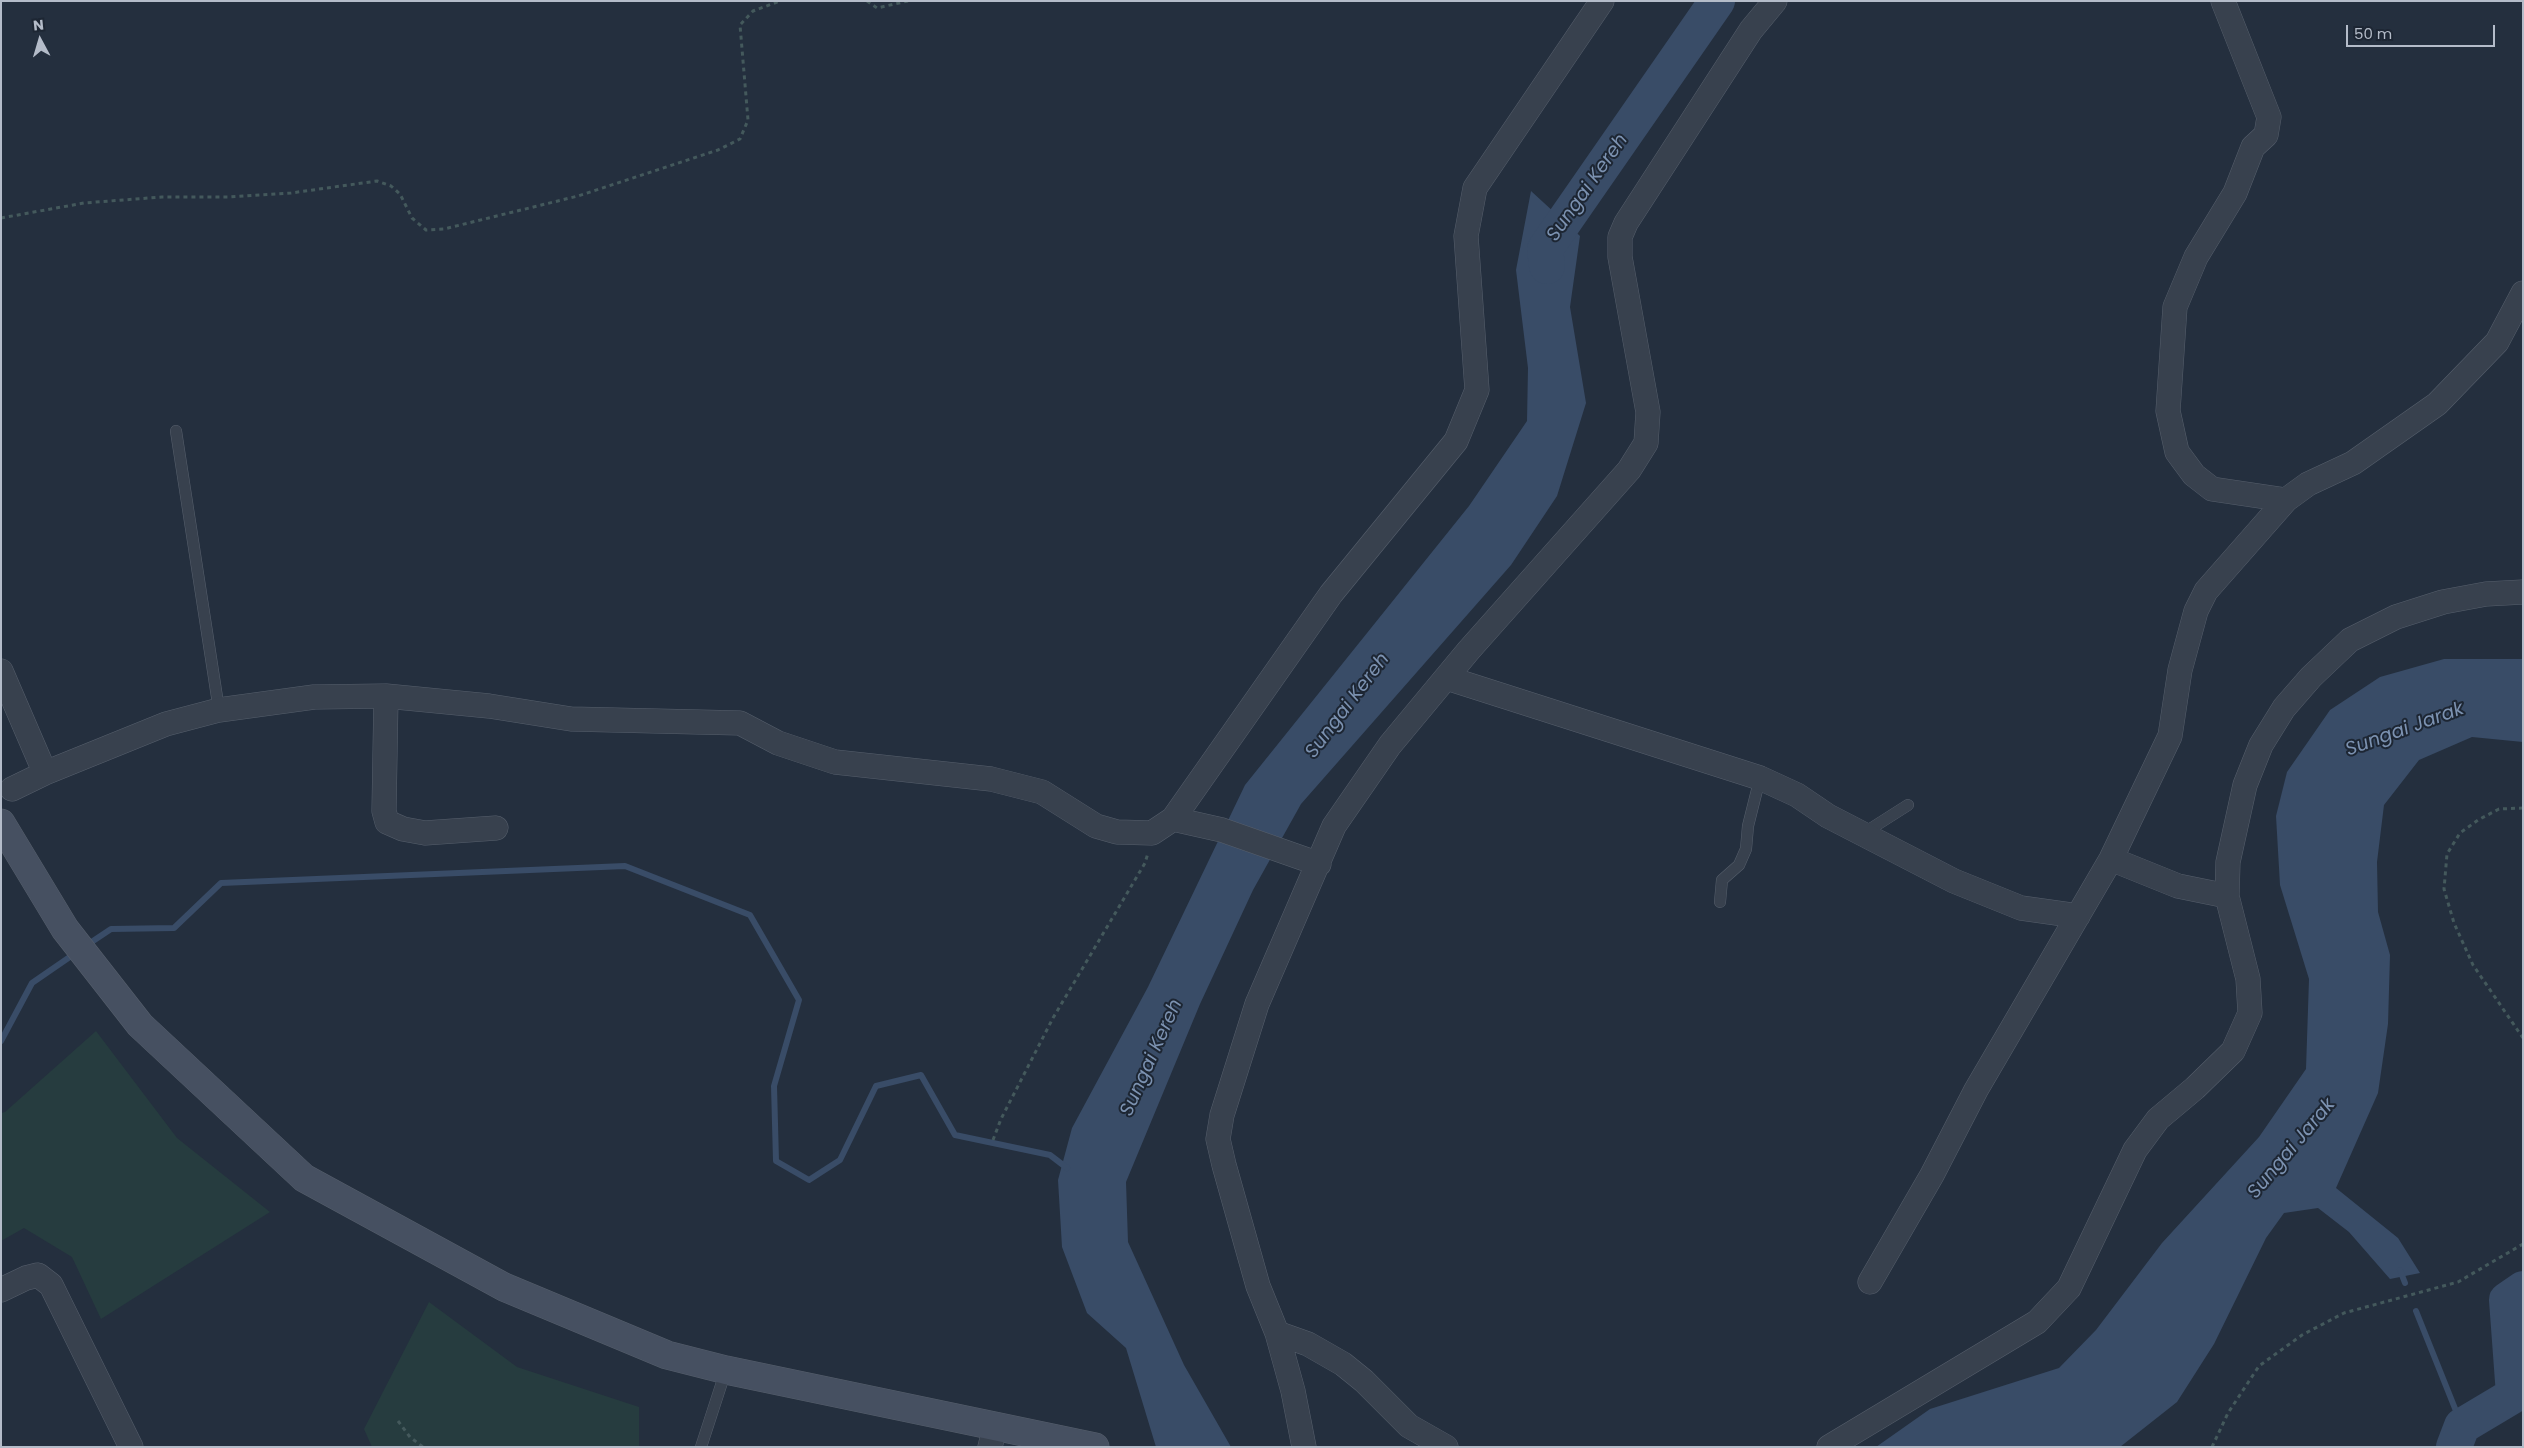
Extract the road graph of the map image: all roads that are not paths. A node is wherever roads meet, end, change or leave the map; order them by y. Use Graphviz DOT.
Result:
graph roads {
  1 [pos="1602,1"];
  2 [pos="1774,1"];
  3 [pos="2224,1"];
  4 [pos="2523,293"];
  5 [pos="176,431"];
  6 [pos="2286,500"];
  7 [pos="2523,592"];
  8 [pos="1,671"];
  9 [pos="1447,678"];
  10 [pos="386,696"];
  11 [pos="219,710"];
  12 [pos="45,774"];
  13 [pos="1760,778"];
  14 [pos="12,790"];
  15 [pos="1908,805"];
  16 [pos="1173,819"];
  17 [pos="1,823"];
  18 [pos="496,828"];
  19 [pos="1864,833"];
  20 [pos="2111,859"];
  21 [pos="1312,862"];
  22 [pos="2227,896"];
  23 [pos="1720,902"];
  24 [pos="2078,916"];
  25 [pos="1870,1282"];
  26 [pos="1,1290"];
  27 [pos="1277,1333"];
  28 [pos="726,1370"];
  29 [pos="993,1437"];
  30 [pos="131,1447"];
  31 [pos="702,1447"];
  32 [pos="1095,1447"];
  33 [pos="1304,1447"];
  34 [pos="1446,1447"];
  35 [pos="1829,1447"];
  1 -- 16 [label="street"];
  2 -- 9 [label="street"];
  3 -- 6 [label="street"];
  4 -- 6 [label="street"];
  5 -- 11 [label="lane"];
  6 -- 20 [label="street"];
  7 -- 22 [label="street"];
  8 -- 12 [label="street"];
  9 -- 13 [label="street"];
  9 -- 21 [label="street"];
  10 -- 11 [label="street"];
  10 -- 16 [label="street"];
  10 -- 18 [label="street"];
  11 -- 12 [label="street"];
  12 -- 14 [label="street"];
  13 -- 19 [label="street"];
  13 -- 23 [label="lane"];
  15 -- 19 [label="lane"];
  16 -- 21 [label="street"];
  17 -- 28 [label="street"];
  19 -- 24 [label="street"];
  20 -- 22 [label="street"];
  20 -- 24 [label="street"];
  21 -- 27 [label="street"];
  22 -- 35 [label="street"];
  24 -- 25 [label="street"];
  26 -- 30 [label="street"];
  27 -- 33 [label="street"];
  27 -- 34 [label="street"];
  28 -- 29 [label="street"];
  28 -- 31 [label="lane"];
  29 -- 32 [label="street"];
}
